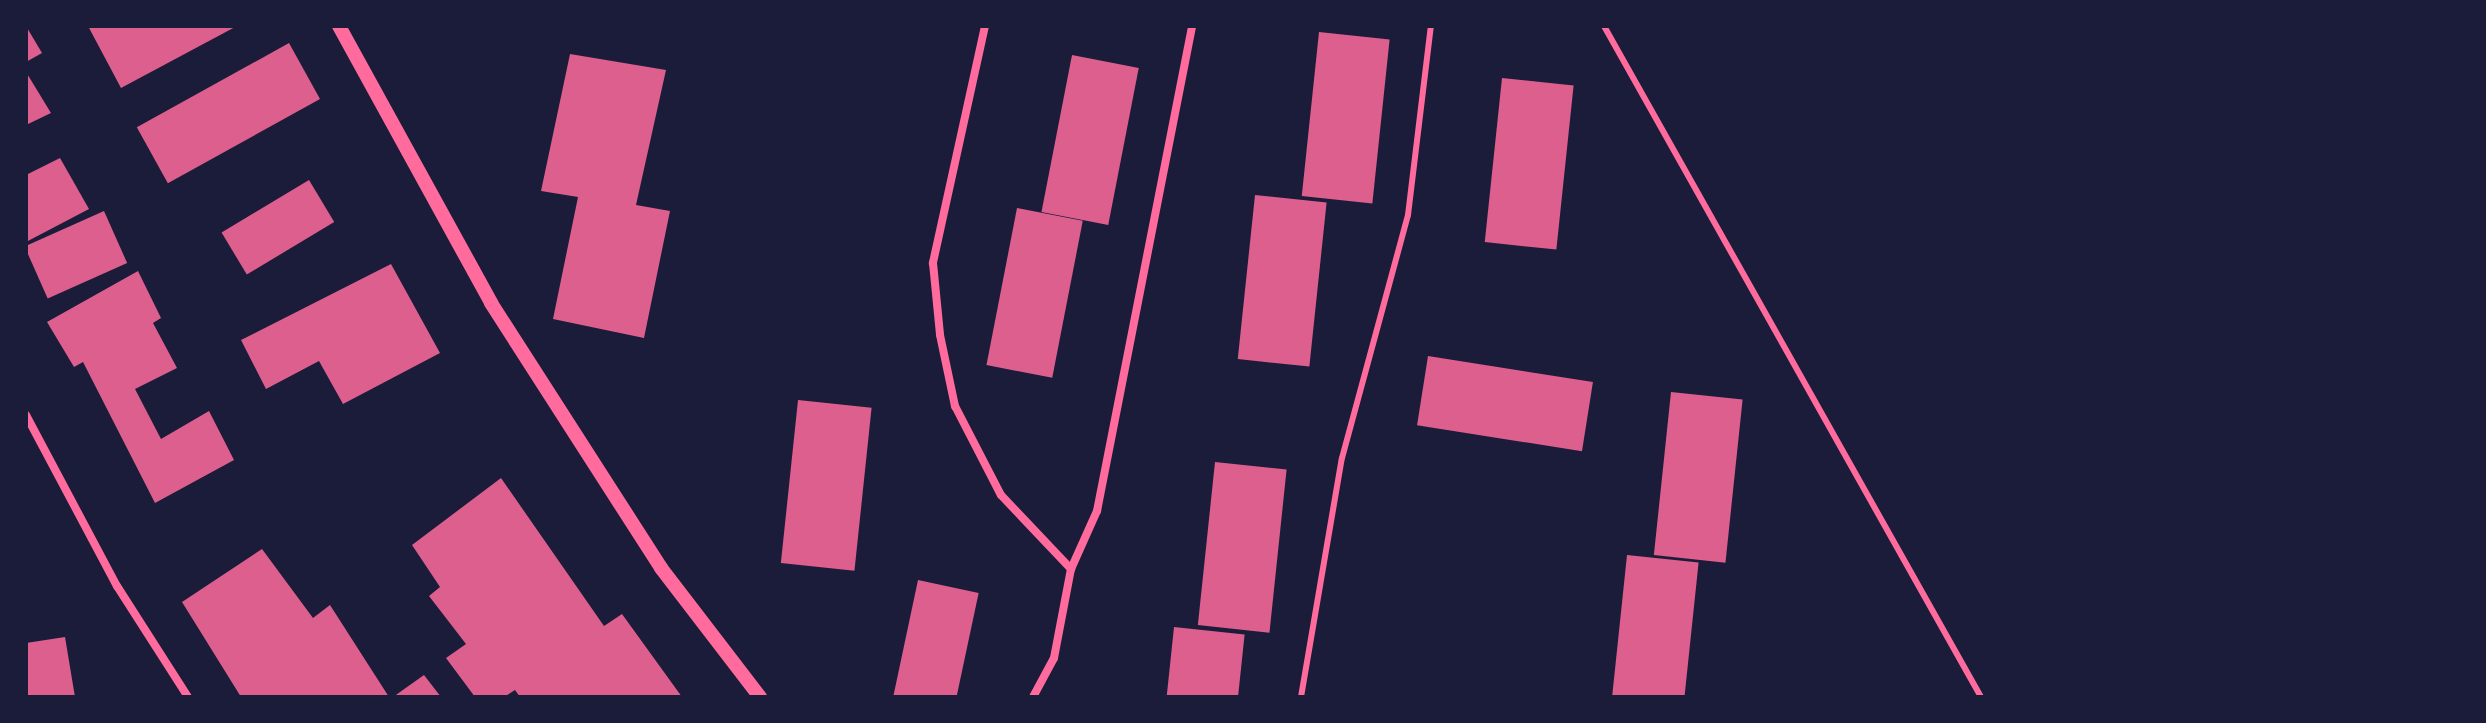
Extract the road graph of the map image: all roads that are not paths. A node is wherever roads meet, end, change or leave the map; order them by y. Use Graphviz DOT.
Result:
graph roads {
  1 [pos="339,26"];
  2 [pos="985,26"];
  3 [pos="1192,26"];
  4 [pos="1431,26"];
  5 [pos="1604,26"];
  6 [pos="26,415"];
  7 [pos="1071,569"];
  8 [pos="188,697"];
  9 [pos="760,697"];
  10 [pos="1033,697"];
  11 [pos="1301,697"];
  12 [pos="1981,697"];
  1 -- 9 [label="street"];
  2 -- 7 [label="street"];
  3 -- 7 [label="street"];
  4 -- 11 [label="lane"];
  5 -- 12 [label="lane"];
  6 -- 8 [label="street"];
  7 -- 10 [label="street"];
}
